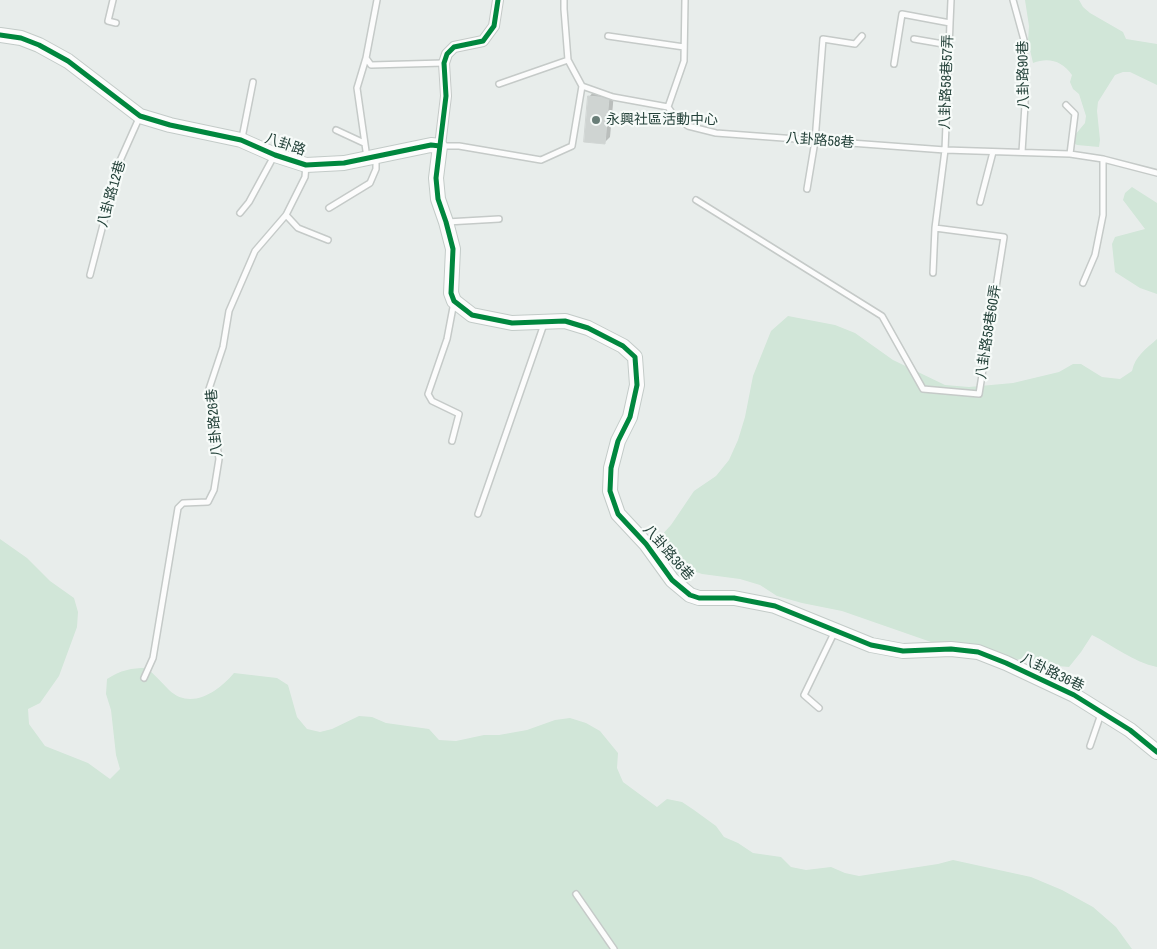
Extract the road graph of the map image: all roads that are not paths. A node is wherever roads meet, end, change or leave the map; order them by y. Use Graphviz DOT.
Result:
graph roads {
  1 [pos="113,0"];
  2 [pos="377,0"];
  3 [pos="498,0"];
  4 [pos="564,0"];
  5 [pos="685,0"];
  6 [pos="951,0"];
  7 [pos="1013,0"];
  8 [pos="116,23"];
  9 [pos="950,23"];
  10 [pos="0,35"];
  11 [pos="608,36"];
  12 [pos="862,36"];
  13 [pos="914,39"];
  14 [pos="949,45"];
  15 [pos="684,47"];
  16 [pos="366,58"];
  17 [pos="568,60"];
  18 [pos="444,63"];
  19 [pos="894,64"];
  20 [pos="253,82"];
  21 [pos="499,84"];
  22 [pos="582,86"];
  23 [pos="1066,105"];
  24 [pos="668,107"];
  25 [pos="140,116"];
  26 [pos="336,130"];
  27 [pos="241,140"];
  28 [pos="815,141"];
  29 [pos="364,143"];
  30 [pos="440,146"];
  31 [pos="945,150"];
  32 [pos="993,152"];
  33 [pos="1022,152"];
  34 [pos="1070,154"];
  35 [pos="274,155"];
  36 [pos="371,158"];
  37 [pos="1103,159"];
  38 [pos="306,165"];
  39 [pos="1157,173"];
  40 [pos="807,189"];
  41 [pos="696,200"];
  42 [pos="980,202"];
  43 [pos="329,208"];
  44 [pos="240,213"];
  45 [pos="286,215"];
  46 [pos="498,219"];
  47 [pos="446,222"];
  48 [pos="935,228"];
  49 [pos="328,240"];
  50 [pos="933,273"];
  51 [pos="90,275"];
  52 [pos="1083,283"];
  53 [pos="454,301"];
  54 [pos="545,321"];
  55 [pos="452,441"];
  56 [pos="478,514"];
  57 [pos="835,631"];
  58 [pos="144,678"];
  59 [pos="818,708"];
  60 [pos="1102,712"];
  61 [pos="1090,746"];
  62 [pos="1157,752"];
  63 [pos="576,894"];
  64 [pos="614,949"];
  1 -- 8 [label="lane"];
  2 -- 16 [label="lane"];
  3 -- 18 [label="street"];
  4 -- 17 [label="lane"];
  5 -- 15 [label="lane"];
  6 -- 9 [label="lane"];
  7 -- 33 [label="lane, 八卦路90巷"];
  9 -- 14 [label="lane, 八卦路58巷57弄"];
  9 -- 19 [label="lane, 八卦路58巷57弄"];
  10 -- 25 [label="street, 八卦路"];
  11 -- 15 [label="lane"];
  12 -- 28 [label="lane"];
  13 -- 14 [label="lane"];
  14 -- 31 [label="lane, 八卦路58巷57弄"];
  15 -- 24 [label="lane"];
  16 -- 18 [label="lane"];
  16 -- 29 [label="lane"];
  17 -- 21 [label="lane"];
  17 -- 22 [label="lane"];
  18 -- 30 [label="street"];
  20 -- 27 [label="lane"];
  22 -- 24 [label="lane"];
  22 -- 30 [label="lane"];
  23 -- 34 [label="lane"];
  24 -- 28 [label="lane, 八卦路58巷"];
  25 -- 27 [label="street, 八卦路"];
  25 -- 51 [label="lane, 八卦路12巷"];
  26 -- 29 [label="lane"];
  27 -- 35 [label="street, 八卦路"];
  28 -- 31 [label="lane, 八卦路58巷"];
  28 -- 40 [label="lane"];
  29 -- 36 [label="lane"];
  30 -- 36 [label="street, 八卦路"];
  30 -- 47 [label="street"];
  31 -- 32 [label="lane, 八卦路58巷"];
  31 -- 48 [label="lane"];
  32 -- 33 [label="lane, 八卦路58巷"];
  32 -- 42 [label="lane"];
  33 -- 34 [label="lane, 八卦路58巷"];
  34 -- 37 [label="lane, 八卦路58巷"];
  35 -- 38 [label="street, 八卦路"];
  35 -- 44 [label="lane"];
  36 -- 38 [label="street, 八卦路"];
  36 -- 43 [label="lane"];
  37 -- 39 [label="lane, 八卦路58巷"];
  37 -- 52 [label="lane"];
  38 -- 45 [label="lane, 八卦路26巷"];
  41 -- 48 [label="lane, 八卦路58巷60弄"];
  45 -- 49 [label="lane"];
  45 -- 58 [label="lane, 八卦路26巷"];
  46 -- 47 [label="lane"];
  47 -- 53 [label="street"];
  48 -- 50 [label="lane"];
  53 -- 54 [label="street, 八卦路36巷"];
  53 -- 55 [label="lane"];
  54 -- 56 [label="lane"];
  54 -- 57 [label="street, 八卦路36巷"];
  57 -- 59 [label="lane"];
  57 -- 60 [label="street, 八卦路36巷"];
  60 -- 61 [label="lane"];
  60 -- 62 [label="street, 八卦路36巷"];
  63 -- 64 [label="lane"];
}
